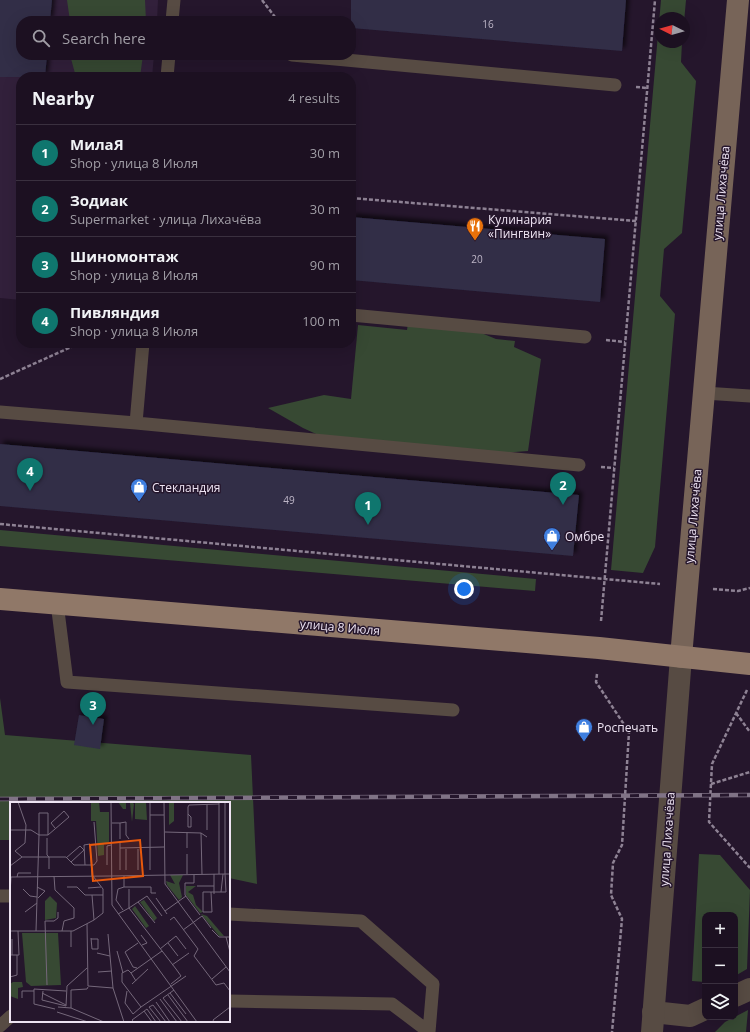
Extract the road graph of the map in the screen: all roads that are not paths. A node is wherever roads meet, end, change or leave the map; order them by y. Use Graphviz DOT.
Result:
graph roads {
  1 [pos="174,0"];
  2 [pos="738,0"];
  3 [pos="172,16"];
  4 [pos="169,60"];
  5 [pos="346,60"];
  6 [pos="167,72"];
  7 [pos="616,85"];
  8 [pos="356,315"];
  9 [pos="585,337"];
  10 [pos="143,348"];
  11 [pos="704,393"];
  12 [pos="750,396"];
  13 [pos="0,412"];
  14 [pos="136,423"];
  15 [pos="579,465"];
  16 [pos="0,599"];
  17 [pos="57,604"];
  18 [pos="681,657"];
  19 [pos="750,664"];
  20 [pos="453,710"];
  21 [pos="230,914"];
  22 [pos="750,990"];
  23 [pos="738,995"];
  24 [pos="230,1001"];
  25 [pos="702,1010"];
  26 [pos="10,1017"];
  27 [pos="653,1022"];
  28 [pos="0,1026"];
  29 [pos="429,1032"];
  1 -- 3 [label="lane"];
  2 -- 11 [label="main road, улица Лихачёва"];
  4 -- 6 [label="lane"];
  5 -- 7 [label="lane"];
  8 -- 9 [label="lane"];
  10 -- 14 [label="lane"];
  11 -- 12 [label="lane"];
  11 -- 18 [label="main road, улица Лихачёва"];
  13 -- 14 [label="lane"];
  14 -- 15 [label="lane"];
  16 -- 17 [label="main road, улица 8 Июля"];
  17 -- 18 [label="main road, улица 8 Июля"];
  17 -- 20 [label="lane"];
  18 -- 19 [label="main road, улица 8 Июля"];
  18 -- 27 [label="street, улица Лихачёва"];
  21 -- 29 [label="lane"];
  22 -- 23 [label="street"];
  24 -- 29 [label="lane"];
  25 -- 27 [label="street"];
  26 -- 28 [label="lane"];
}
